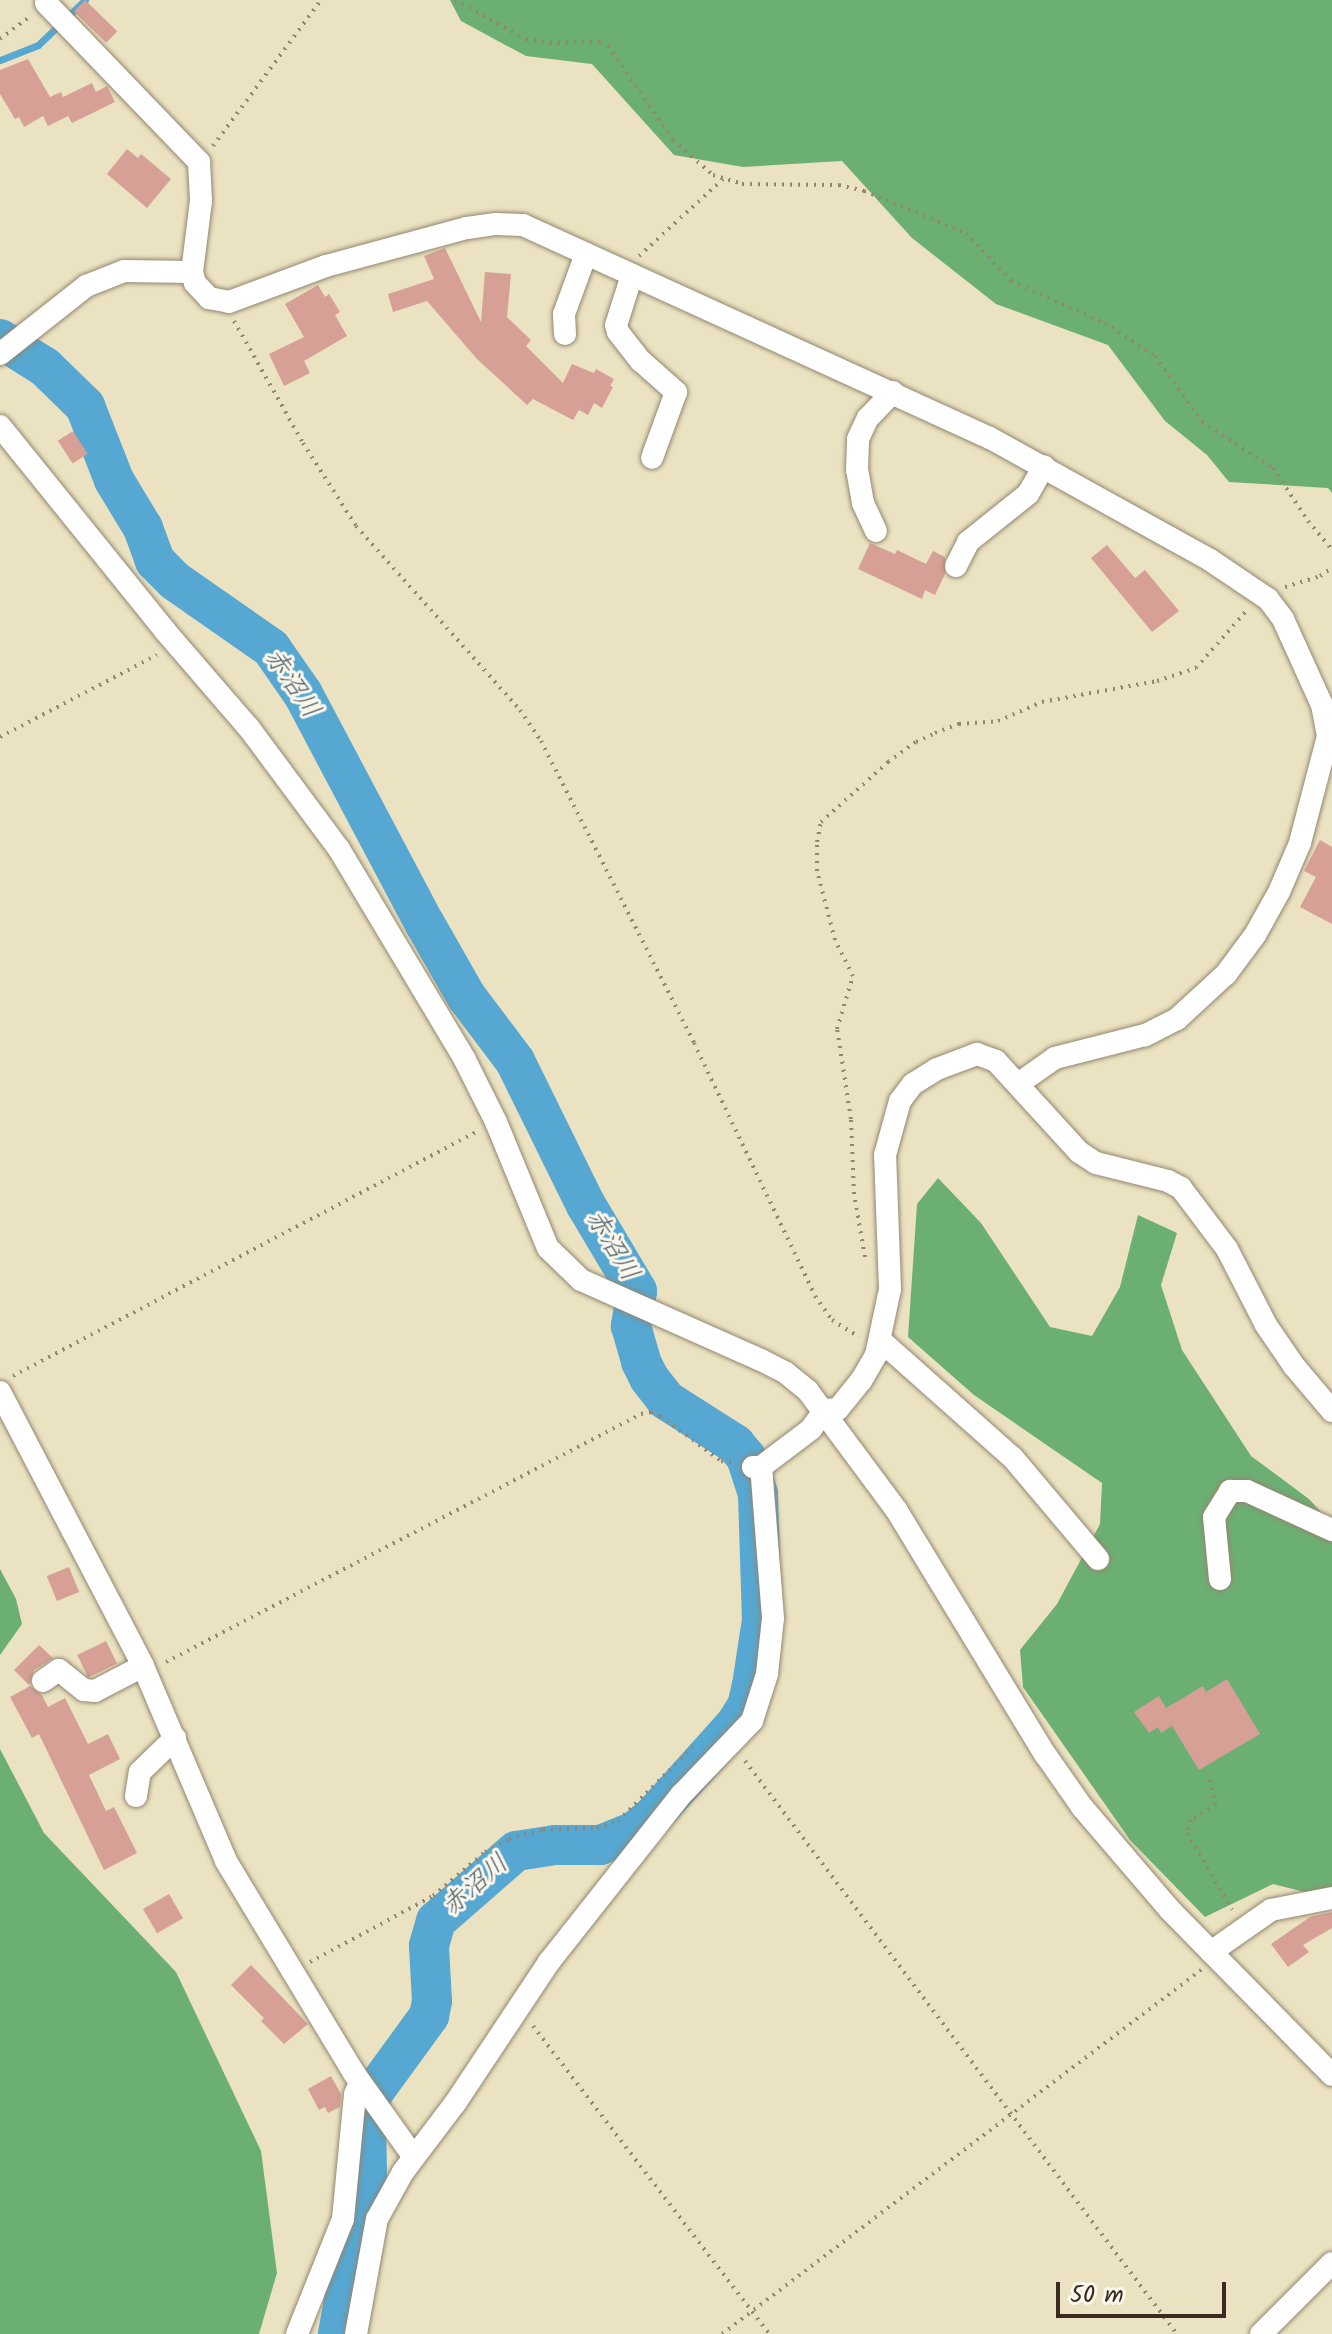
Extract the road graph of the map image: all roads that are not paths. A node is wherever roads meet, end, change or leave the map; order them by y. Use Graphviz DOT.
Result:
graph roads {
  1 [pos="46,3"];
  2 [pos="586,254"];
  3 [pos="192,272"];
  4 [pos="628,273"];
  5 [pos="565,334"];
  6 [pos="0,354"];
  7 [pos="893,392"];
  8 [pos="0,426"];
  9 [pos="652,458"];
  10 [pos="1044,466"];
  11 [pos="876,531"];
  12 [pos="956,566"];
  13 [pos="1328,709"];
  14 [pos="1018,1084"];
  15 [pos="879,1344"];
  16 [pos="0,1392"];
  17 [pos="825,1410"];
  18 [pos="1332,1411"];
  19 [pos="1332,1530"];
  20 [pos="1098,1559"];
  21 [pos="1220,1579"];
  22 [pos="144,1669"];
  23 [pos="43,1681"];
  24 [pos="175,1738"];
  25 [pos="136,1796"];
  26 [pos="1332,1898"];
  27 [pos="1214,1955"];
  28 [pos="1332,2075"];
  29 [pos="366,2090"];
  30 [pos="414,2157"];
  31 [pos="343,2219"];
  32 [pos="374,2232"];
  33 [pos="1332,2263"];
  34 [pos="359,2331"];
  35 [pos="297,2334"];
  36 [pos="1261,2334"];
  1 -- 3 [label="street"];
  2 -- 3 [label="street"];
  2 -- 4 [label="street"];
  2 -- 5 [label="street"];
  3 -- 6 [label="street"];
  4 -- 7 [label="street"];
  4 -- 9 [label="street"];
  7 -- 10 [label="street"];
  7 -- 11 [label="street"];
  8 -- 17 [label="street"];
  10 -- 12 [label="street"];
  10 -- 13 [label="street"];
  13 -- 14 [label="street"];
  14 -- 15 [label="street"];
  14 -- 18 [label="street"];
  15 -- 17 [label="street"];
  15 -- 20 [label="street"];
  16 -- 22 [label="street"];
  17 -- 27 [label="street"];
  17 -- 30 [label="street"];
  19 -- 21 [label="street"];
  22 -- 23 [label="street"];
  22 -- 24 [label="street"];
  24 -- 25 [label="street"];
  24 -- 29 [label="street"];
  26 -- 27 [label="street"];
  27 -- 28 [label="street"];
  29 -- 30 [label="street"];
  29 -- 31 [label="street"];
  30 -- 32 [label="street"];
  31 -- 32 [label="street"];
  31 -- 35 [label="street"];
  32 -- 34 [label="street"];
  33 -- 36 [label="street"];
}
